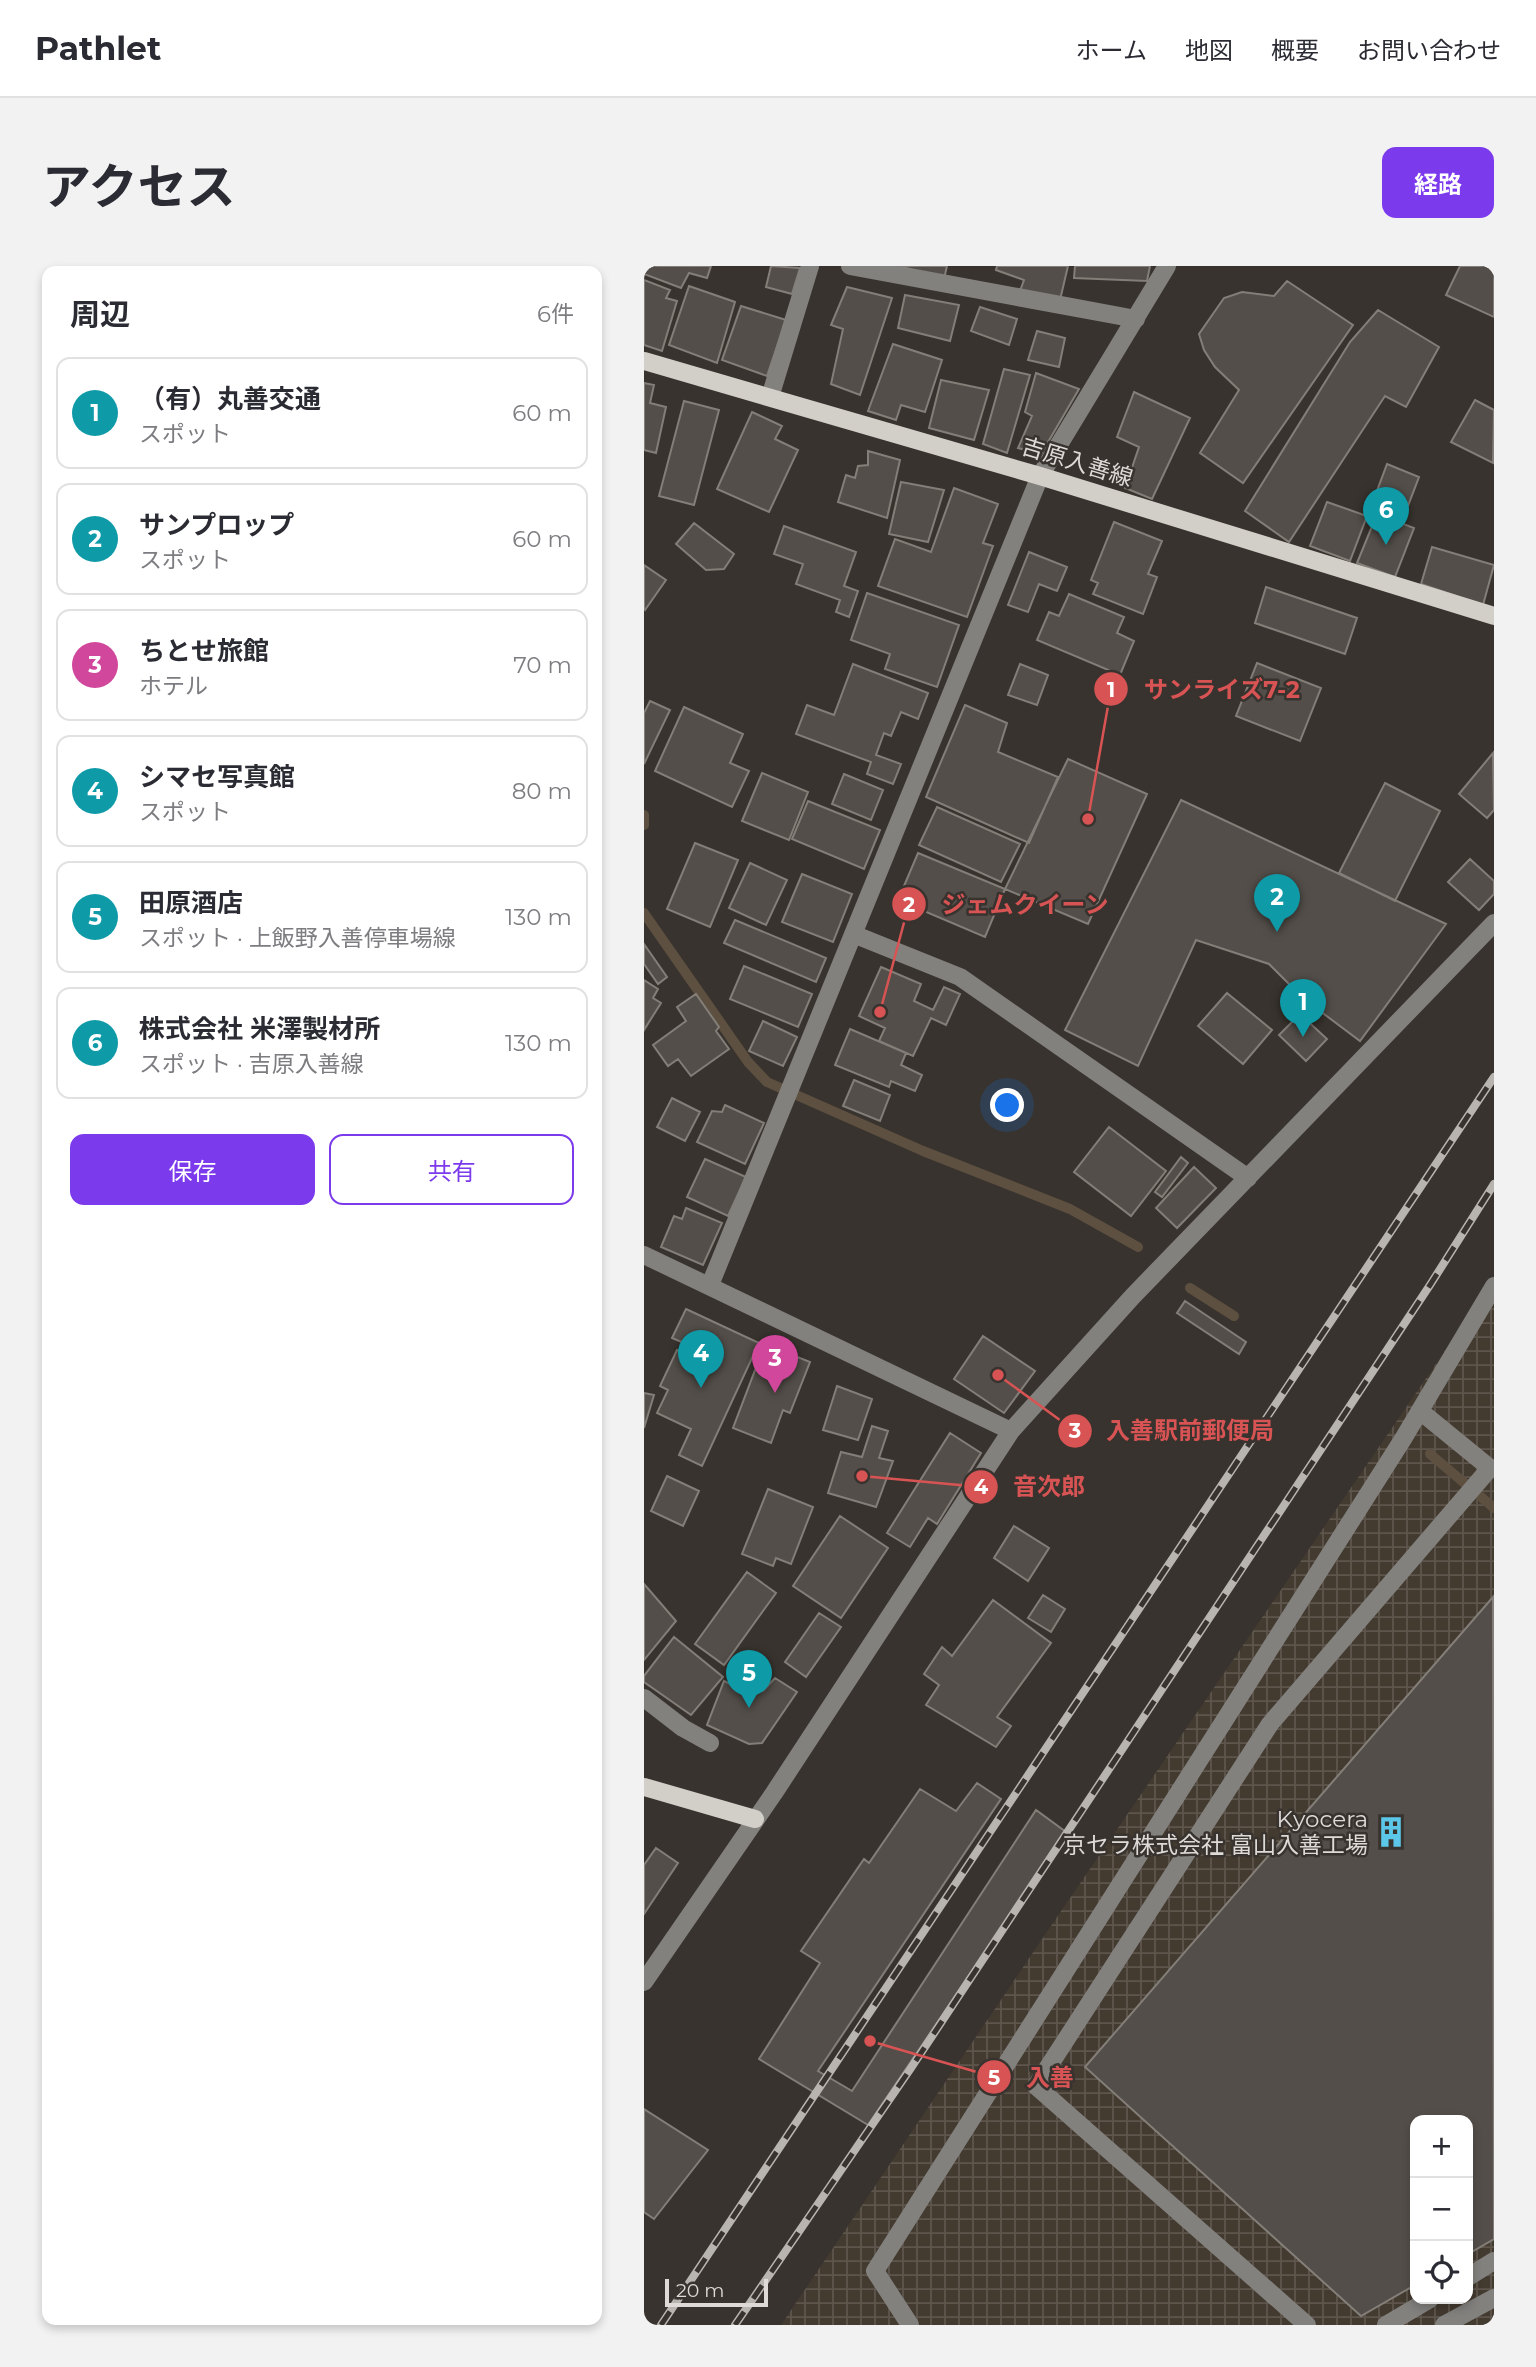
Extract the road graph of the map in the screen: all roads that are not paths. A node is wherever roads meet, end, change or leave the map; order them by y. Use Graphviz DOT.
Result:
graph roads {
  1 [pos="810,266"];
  2 [pos="850,266"];
  3 [pos="1167,266"];
  4 [pos="1136,319"];
  5 [pos="644,361"];
  6 [pos="770,397"];
  7 [pos="1040,476"];
  8 [pos="1494,616"];
  9 [pos="1494,923"];
  10 [pos="853,934"];
  11 [pos="1248,1178"];
  12 [pos="644,1255"];
  13 [pos="710,1285"];
  14 [pos="1494,1286"];
  15 [pos="1420,1411"];
  16 [pos="1011,1431"];
  17 [pos="1493,1468"];
  18 [pos="644,1698"];
  19 [pos="710,1743"];
  20 [pos="644,1787"];
  21 [pos="755,1819"];
  22 [pos="644,1982"];
  23 [pos="1494,2261"];
  24 [pos="1473,2274"];
  25 [pos="1494,2298"];
  26 [pos="1422,2304"];
  27 [pos="910,2325"];
  28 [pos="1307,2325"];
  29 [pos="1386,2325"];
  30 [pos="1444,2325"];
  1 -- 6 [label="street"];
  2 -- 4 [label="street"];
  3 -- 4 [label="street"];
  4 -- 7 [label="street"];
  5 -- 6 [label="main road, 吉原入善線"];
  6 -- 7 [label="main road, 吉原入善線"];
  7 -- 8 [label="main road, 吉原入善線"];
  7 -- 10 [label="street"];
  9 -- 11 [label="street"];
  10 -- 11 [label="street"];
  10 -- 13 [label="street"];
  11 -- 16 [label="street"];
  12 -- 13 [label="street"];
  13 -- 16 [label="street"];
  14 -- 15 [label="street"];
  15 -- 17 [label="street"];
  15 -- 27 [label="street"];
  16 -- 21 [label="street"];
  17 -- 28 [label="street"];
  18 -- 19 [label="street"];
  20 -- 21 [label="main road"];
  21 -- 22 [label="street"];
  23 -- 24 [label="street"];
  25 -- 30 [label="street"];
  26 -- 29 [label="street"];
}
